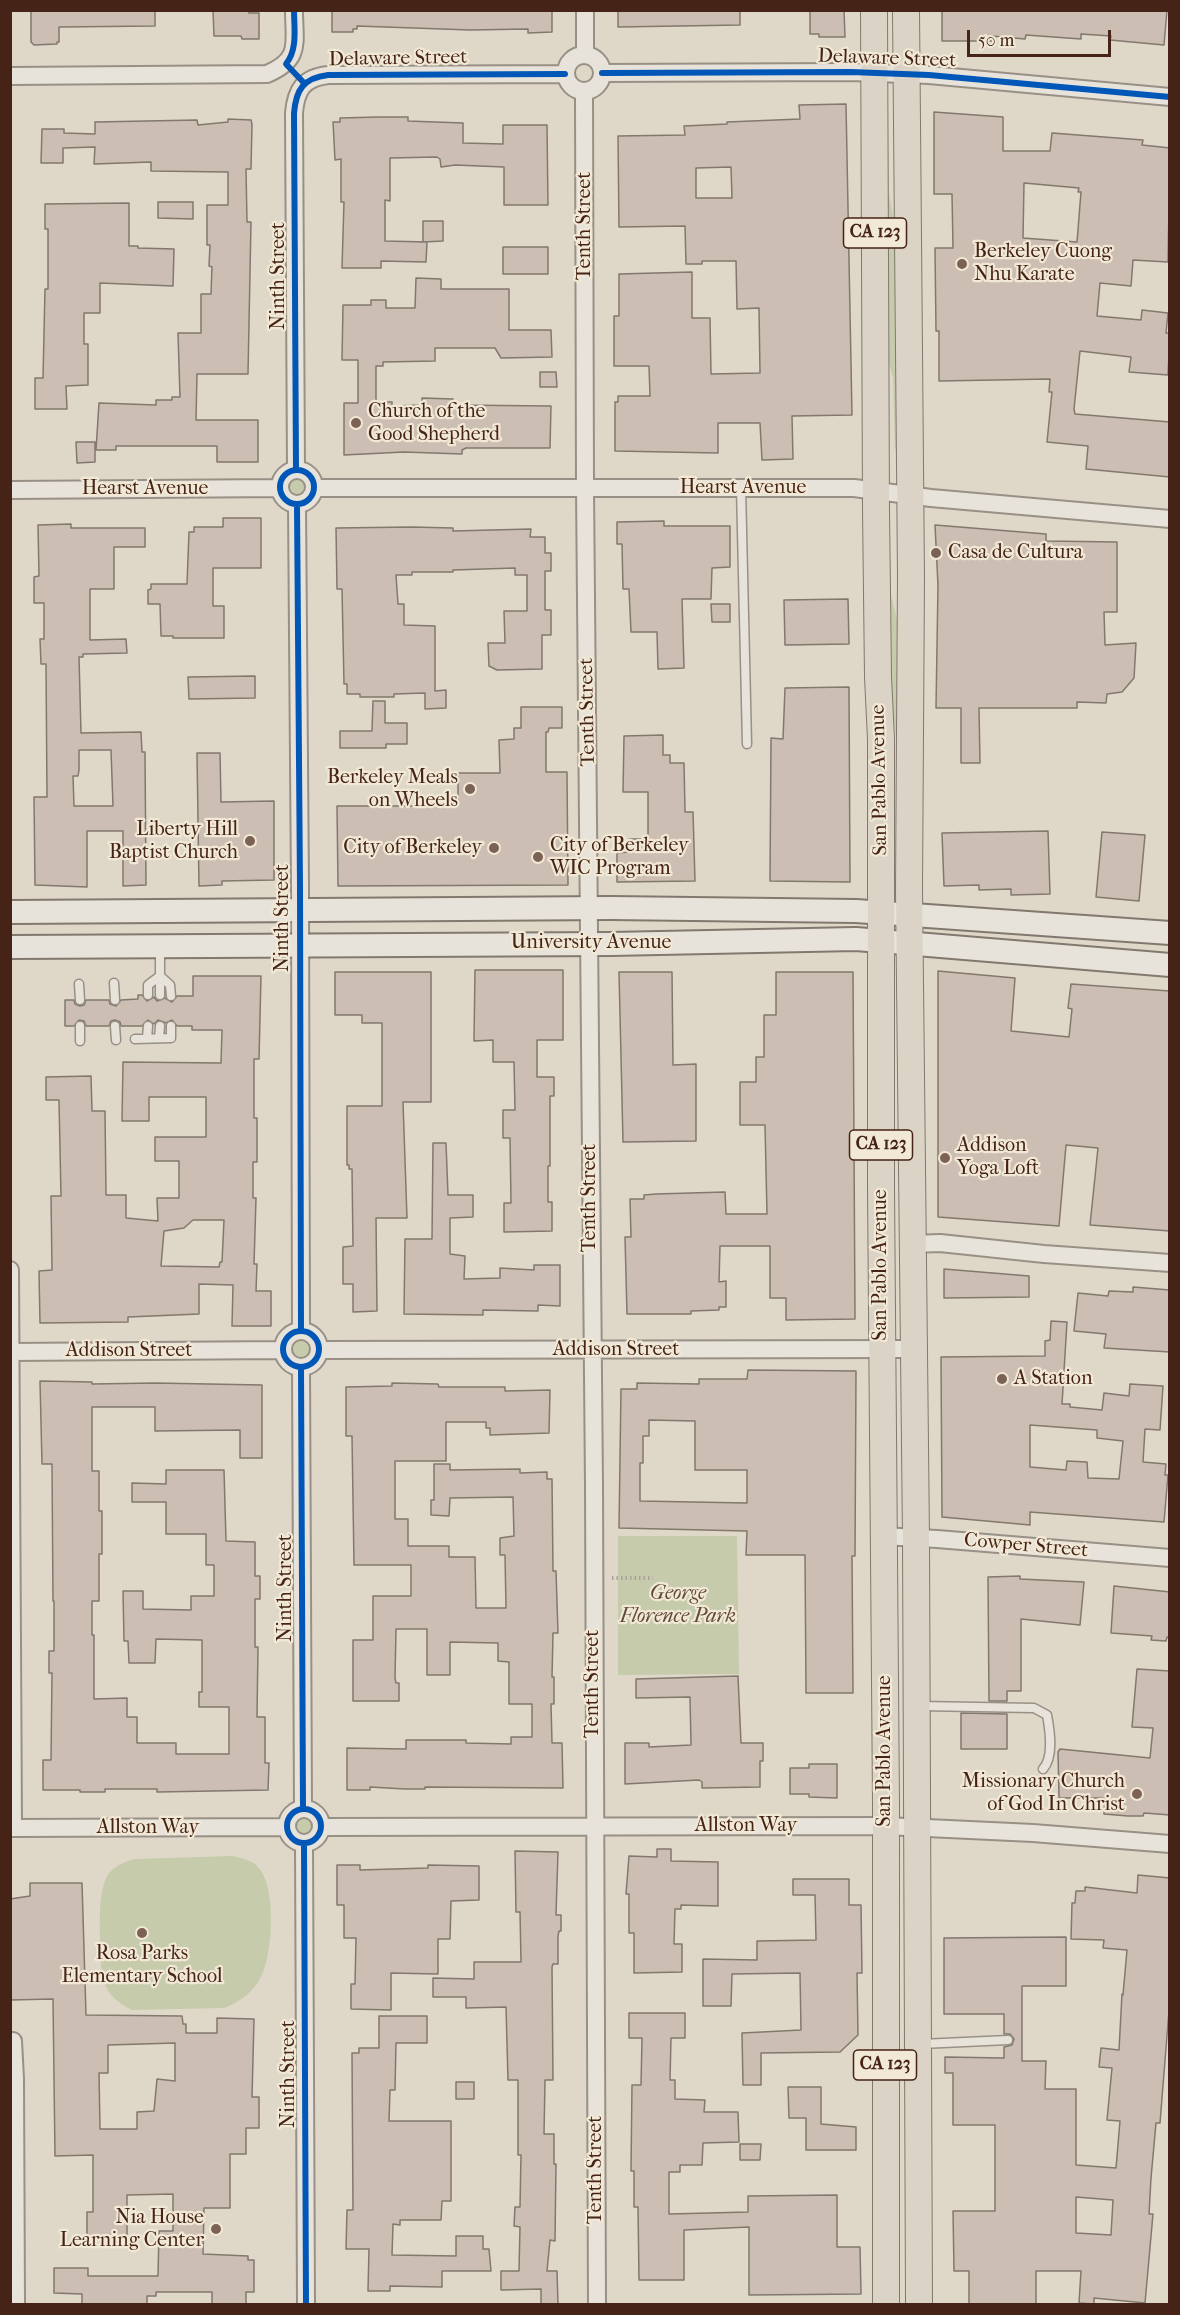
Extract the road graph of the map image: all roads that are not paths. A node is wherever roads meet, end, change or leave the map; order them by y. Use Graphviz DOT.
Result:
graph roads {
  1 [pos="294,10"];
  2 [pos="585,10"];
  3 [pos="874,10"];
  4 [pos="906,10"];
  5 [pos="585,55"];
  6 [pos="602,73"];
  7 [pos="874,73"];
  8 [pos="565,74"];
  9 [pos="906,74"];
  10 [pos="10,76"];
  11 [pos="305,84"];
  12 [pos="584,91"];
  13 [pos="1170,97"];
  14 [pos="296,470"];
  15 [pos="279,488"];
  16 [pos="314,488"];
  17 [pos="585,488"];
  18 [pos="741,488"];
  19 [pos="10,490"];
  20 [pos="876,491"];
  21 [pos="910,495"];
  22 [pos="297,505"];
  23 [pos="1170,519"];
  24 [pos="747,744"];
  25 [pos="589,908"];
  26 [pos="300,910"];
  27 [pos="10,912"];
  28 [pos="881,912"];
  29 [pos="910,914"];
  30 [pos="1170,933"];
  31 [pos="880,941"];
  32 [pos="911,943"];
  33 [pos="589,944"];
  34 [pos="300,945"];
  35 [pos="160,946"];
  36 [pos="10,947"];
  37 [pos="1170,965"];
  38 [pos="160,976"];
  39 [pos="114,983"];
  40 [pos="80,984"];
  41 [pos="148,995"];
  42 [pos="160,995"];
  43 [pos="171,996"];
  44 [pos="80,1000"];
  45 [pos="115,1000"];
  46 [pos="80,1026"];
  47 [pos="115,1026"];
  48 [pos="147,1026"];
  49 [pos="160,1026"];
  50 [pos="171,1026"];
  51 [pos="147,1038"];
  52 [pos="159,1038"];
  53 [pos="135,1039"];
  54 [pos="116,1040"];
  55 [pos="80,1041"];
  56 [pos="913,1244"];
  57 [pos="1170,1263"];
  58 [pos="10,1270"];
  59 [pos="301,1332"];
  60 [pos="913,1349"];
  61 [pos="283,1350"];
  62 [pos="319,1350"];
  63 [pos="591,1350"];
  64 [pos="881,1350"];
  65 [pos="11,1352"];
  66 [pos="301,1367"];
  67 [pos="882,1536"];
  68 [pos="915,1538"];
  69 [pos="1170,1558"];
  70 [pos="916,1706"];
  71 [pos="1043,1770"];
  72 [pos="303,1809"];
  73 [pos="594,1826"];
  74 [pos="885,1826"];
  75 [pos="286,1827"];
  76 [pos="321,1827"];
  77 [pos="916,1827"];
  78 [pos="12,1828"];
  79 [pos="304,1844"];
  80 [pos="1170,1844"];
  81 [pos="1008,2040"];
  82 [pos="12,2041"];
  83 [pos="917,2044"];
  84 [pos="16,2304"];
  85 [pos="306,2304"];
  86 [pos="597,2304"];
  87 [pos="886,2304"];
  88 [pos="919,2304"];
  1 -- 10 [label="street"];
  2 -- 5 [label="street"];
  3 -- 7 [label="main road, San Pablo Avenue / CA 123"];
  4 -- 9 [label="main road, San Pablo Avenue / CA 123"];
  5 -- 6 [label="street"];
  5 -- 8 [label="street"];
  6 -- 7 [label="street, Delaware Street"];
  6 -- 12 [label="street"];
  7 -- 9 [label="street, Delaware Street"];
  7 -- 20 [label="main road, San Pablo Avenue / CA 123"];
  8 -- 11 [label="street, Delaware Street"];
  8 -- 12 [label="street"];
  9 -- 13 [label="street, Delaware Street"];
  9 -- 21 [label="main road, San Pablo Avenue / CA 123"];
  11 -- 14 [label="street, Ninth Street"];
  12 -- 17 [label="street, Tenth Street"];
  14 -- 15 [label="street"];
  14 -- 16 [label="street"];
  15 -- 19 [label="street, Hearst Avenue"];
  15 -- 22 [label="street"];
  16 -- 17 [label="street, Hearst Avenue"];
  16 -- 22 [label="street"];
  17 -- 18 [label="street, Hearst Avenue"];
  17 -- 25 [label="street, Tenth Street"];
  18 -- 20 [label="street, Hearst Avenue"];
  18 -- 24 [label="lane"];
  20 -- 21 [label="street, Hearst Avenue"];
  20 -- 28 [label="main road, San Pablo Avenue / CA 123"];
  21 -- 23 [label="street, Hearst Avenue"];
  21 -- 29 [label="main road, San Pablo Avenue / CA 123"];
  22 -- 26 [label="street, Ninth Street"];
  25 -- 26 [label="main road, University Avenue"];
  25 -- 28 [label="main road, University Avenue"];
  25 -- 33 [label="street, Tenth Street"];
  26 -- 27 [label="main road, University Avenue"];
  26 -- 34 [label="street, Ninth Street"];
  28 -- 29 [label="main road, University Avenue"];
  28 -- 31 [label="main road, San Pablo Avenue / CA 123"];
  29 -- 30 [label="main road, University Avenue"];
  29 -- 32 [label="main road, San Pablo Avenue / CA 123"];
  31 -- 32 [label="main road, University Avenue"];
  31 -- 33 [label="main road, University Avenue"];
  31 -- 64 [label="main road, San Pablo Avenue / CA 123"];
  32 -- 37 [label="main road, University Avenue"];
  32 -- 56 [label="main road, San Pablo Avenue / CA 123"];
  33 -- 34 [label="main road, University Avenue"];
  33 -- 63 [label="street, Tenth Street"];
  34 -- 35 [label="main road, University Avenue"];
  34 -- 59 [label="street, Ninth Street"];
  35 -- 36 [label="main road, University Avenue"];
  35 -- 38 [label="lane"];
  38 -- 41 [label="lane"];
  38 -- 42 [label="lane"];
  38 -- 43 [label="lane"];
  39 -- 45 [label="lane"];
  40 -- 44 [label="lane"];
  46 -- 55 [label="lane"];
  47 -- 54 [label="lane"];
  48 -- 51 [label="lane"];
  49 -- 52 [label="lane"];
  50 -- 52 [label="lane"];
  51 -- 52 [label="lane"];
  51 -- 53 [label="lane"];
  56 -- 57 [label="street"];
  56 -- 60 [label="main road, San Pablo Avenue / CA 123"];
  58 -- 65 [label="street"];
  59 -- 61 [label="street"];
  59 -- 62 [label="street"];
  60 -- 64 [label="street, Addison Street"];
  60 -- 68 [label="main road, San Pablo Avenue / CA 123"];
  61 -- 65 [label="street, Addison Street"];
  61 -- 66 [label="street"];
  62 -- 63 [label="street, Addison Street"];
  62 -- 66 [label="street"];
  63 -- 64 [label="street, Addison Street"];
  63 -- 73 [label="street, Tenth Street"];
  64 -- 67 [label="main road, San Pablo Avenue / CA 123"];
  65 -- 78 [label="street"];
  66 -- 72 [label="street, Ninth Street"];
  67 -- 68 [label="street, Cowper Street"];
  67 -- 74 [label="main road, San Pablo Avenue / CA 123"];
  68 -- 69 [label="street, Cowper Street"];
  68 -- 70 [label="main road, San Pablo Avenue / CA 123"];
  70 -- 71 [label="lane"];
  70 -- 77 [label="main road, San Pablo Avenue / CA 123"];
  72 -- 75 [label="street"];
  72 -- 76 [label="street"];
  73 -- 74 [label="street, Allston Way"];
  73 -- 76 [label="street, Allston Way"];
  73 -- 86 [label="street, Tenth Street"];
  74 -- 77 [label="street, Allston Way"];
  74 -- 87 [label="main road, San Pablo Avenue / CA 123"];
  75 -- 78 [label="street, Allston Way"];
  75 -- 79 [label="street"];
  76 -- 79 [label="street"];
  77 -- 80 [label="street, Allston Way"];
  77 -- 83 [label="main road, San Pablo Avenue / CA 123"];
  79 -- 85 [label="street, Ninth Street"];
  81 -- 83 [label="lane"];
  82 -- 84 [label="street"];
  83 -- 88 [label="main road, San Pablo Avenue / CA 123"];
}
